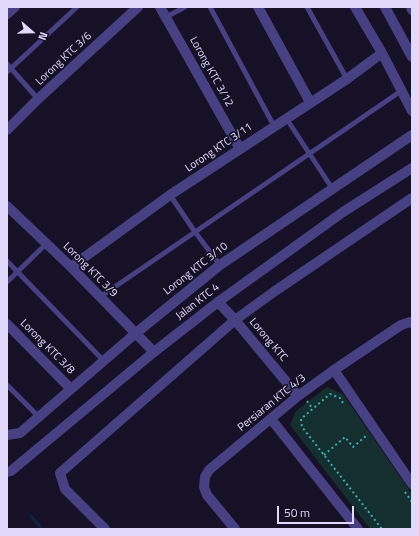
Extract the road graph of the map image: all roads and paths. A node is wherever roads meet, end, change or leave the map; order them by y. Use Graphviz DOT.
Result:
graph roads {
  1 [pos="15,7"];
  2 [pos="77,7"];
  3 [pos="138,7"];
  4 [pos="160,7"];
  5 [pos="185,7"];
  6 [pos="210,7"];
  7 [pos="258,7"];
  8 [pos="307,7"];
  9 [pos="355,7"];
  10 [pos="385,7"];
  11 [pos="410,7"];
  12 [pos="412,10"];
  13 [pos="7,14"];
  14 [pos="166,17"];
  15 [pos="382,53"];
  16 [pos="412,57"];
  17 [pos="8,68"];
  18 [pos="347,79"];
  19 [pos="401,91"];
  20 [pos="38,99"];
  21 [pos="310,102"];
  22 [pos="412,111"];
  23 [pos="286,118"];
  24 [pos="274,126"];
  25 [pos="7,130"];
  26 [pos="412,135"];
  27 [pos="240,148"];
  28 [pos="309,154"];
  29 [pos="412,168"];
  30 [pos="332,188"];
  31 [pos="170,195"];
  32 [pos="412,198"];
  33 [pos="7,206"];
  34 [pos="195,232"];
  35 [pos="46,244"];
  36 [pos="7,261"];
  37 [pos="220,265"];
  38 [pos="71,267"];
  39 [pos="18,272"];
  40 [pos="7,282"];
  41 [pos="100,297"];
  42 [pos="218,302"];
  43 [pos="235,320"];
  44 [pos="412,323"];
  45 [pos="7,324"];
  46 [pos="136,332"];
  47 [pos="154,352"];
  48 [pos="104,361"];
  49 [pos="334,370"];
  50 [pos="7,385"];
  51 [pos="70,388"];
  52 [pos="298,396"];
  53 [pos="344,404"];
  54 [pos="38,416"];
  55 [pos="270,419"];
  56 [pos="7,436"];
  57 [pos="370,442"];
  58 [pos="324,455"];
  59 [pos="9,472"];
  60 [pos="7,481"];
  61 [pos="408,487"];
  62 [pos="412,502"];
  63 [pos="105,529"];
  64 [pos="235,529"];
  65 [pos="358,529"];
  66 [pos="382,529"];
  1 -- 13 [label="street"];
  2 -- 17 [label="lane"];
  3 -- 20 [label="street, Lorong KTC 3/6"];
  4 -- 14 [label="street, Lorong KTC 3/12"];
  5 -- 14 [label="lane"];
  6 -- 24 [label="lane"];
  7 -- 21 [label="street"];
  8 -- 18 [label="lane"];
  9 -- 15 [label="street"];
  10 -- 16 [label="street"];
  11 -- 12 [label="street"];
  14 -- 27 [label="street, Lorong KTC 3/12"];
  15 -- 18 [label="street, Lorong KTC 3/11"];
  15 -- 19 [label="street"];
  17 -- 20 [label="lane"];
  18 -- 21 [label="street, Lorong KTC 3/11"];
  19 -- 22 [label="street"];
  19 -- 28 [label="lane"];
  20 -- 25 [label="street, Lorong KTC 3/6"];
  21 -- 23 [label="street, Lorong KTC 3/11"];
  23 -- 24 [label="street, Lorong KTC 3/11"];
  23 -- 28 [label="lane"];
  24 -- 27 [label="street, Lorong KTC 3/11"];
  26 -- 30 [label="street, Lorong KTC 3/10"];
  27 -- 31 [label="street, Lorong KTC 3/11"];
  28 -- 30 [label="lane"];
  28 -- 34 [label="lane"];
  29 -- 42 [label="street, Jalan KTC 4"];
  30 -- 37 [label="street, Lorong KTC 3/10"];
  31 -- 34 [label="lane"];
  31 -- 38 [label="street, Lorong KTC 3/11"];
  32 -- 43 [label="street"];
  33 -- 35 [label="street, Lorong KTC 3/9"];
  34 -- 37 [label="lane"];
  34 -- 41 [label="lane"];
  35 -- 38 [label="street, Lorong KTC 3/9"];
  35 -- 39 [label="lane"];
  36 -- 39 [label="lane"];
  37 -- 46 [label="street, Lorong KTC 3/10"];
  38 -- 41 [label="street, Lorong KTC 3/9"];
  39 -- 40 [label="lane"];
  39 -- 48 [label="lane"];
  41 -- 46 [label="street, Lorong KTC 3/9"];
  42 -- 43 [label="street, Lorong KTC"];
  42 -- 47 [label="street, Jalan KTC 4"];
  43 -- 52 [label="street, Lorong KTC"];
  43 -- 63 [label="street"];
  44 -- 49 [label="street, Persiaran KTC 4/3"];
  45 -- 51 [label="street, Lorong KTC 3/8"];
  46 -- 47 [label="street, Lorong KTC 3/9"];
  46 -- 48 [label="street, Lorong KTC 3/10"];
  47 -- 59 [label="street, Jalan KTC 4"];
  48 -- 51 [label="street, Lorong KTC 3/10"];
  49 -- 52 [label="street, Persiaran KTC 4/3"];
  49 -- 61 [label="street"];
  50 -- 54 [label="lane"];
  51 -- 54 [label="street, Lorong KTC 3/10"];
  52 -- 55 [label="street, Persiaran KTC 4/3"];
  53 -- 58 [label="path"];
  54 -- 56 [label="street, Lorong KTC 3/10"];
  55 -- 64 [label="street, Persiaran KTC 4/3"];
  55 -- 65 [label="street"];
  57 -- 58 [label="path"];
  58 -- 66 [label="path"];
  59 -- 60 [label="street, Jalan KTC 4"];
  61 -- 62 [label="path"];
}
